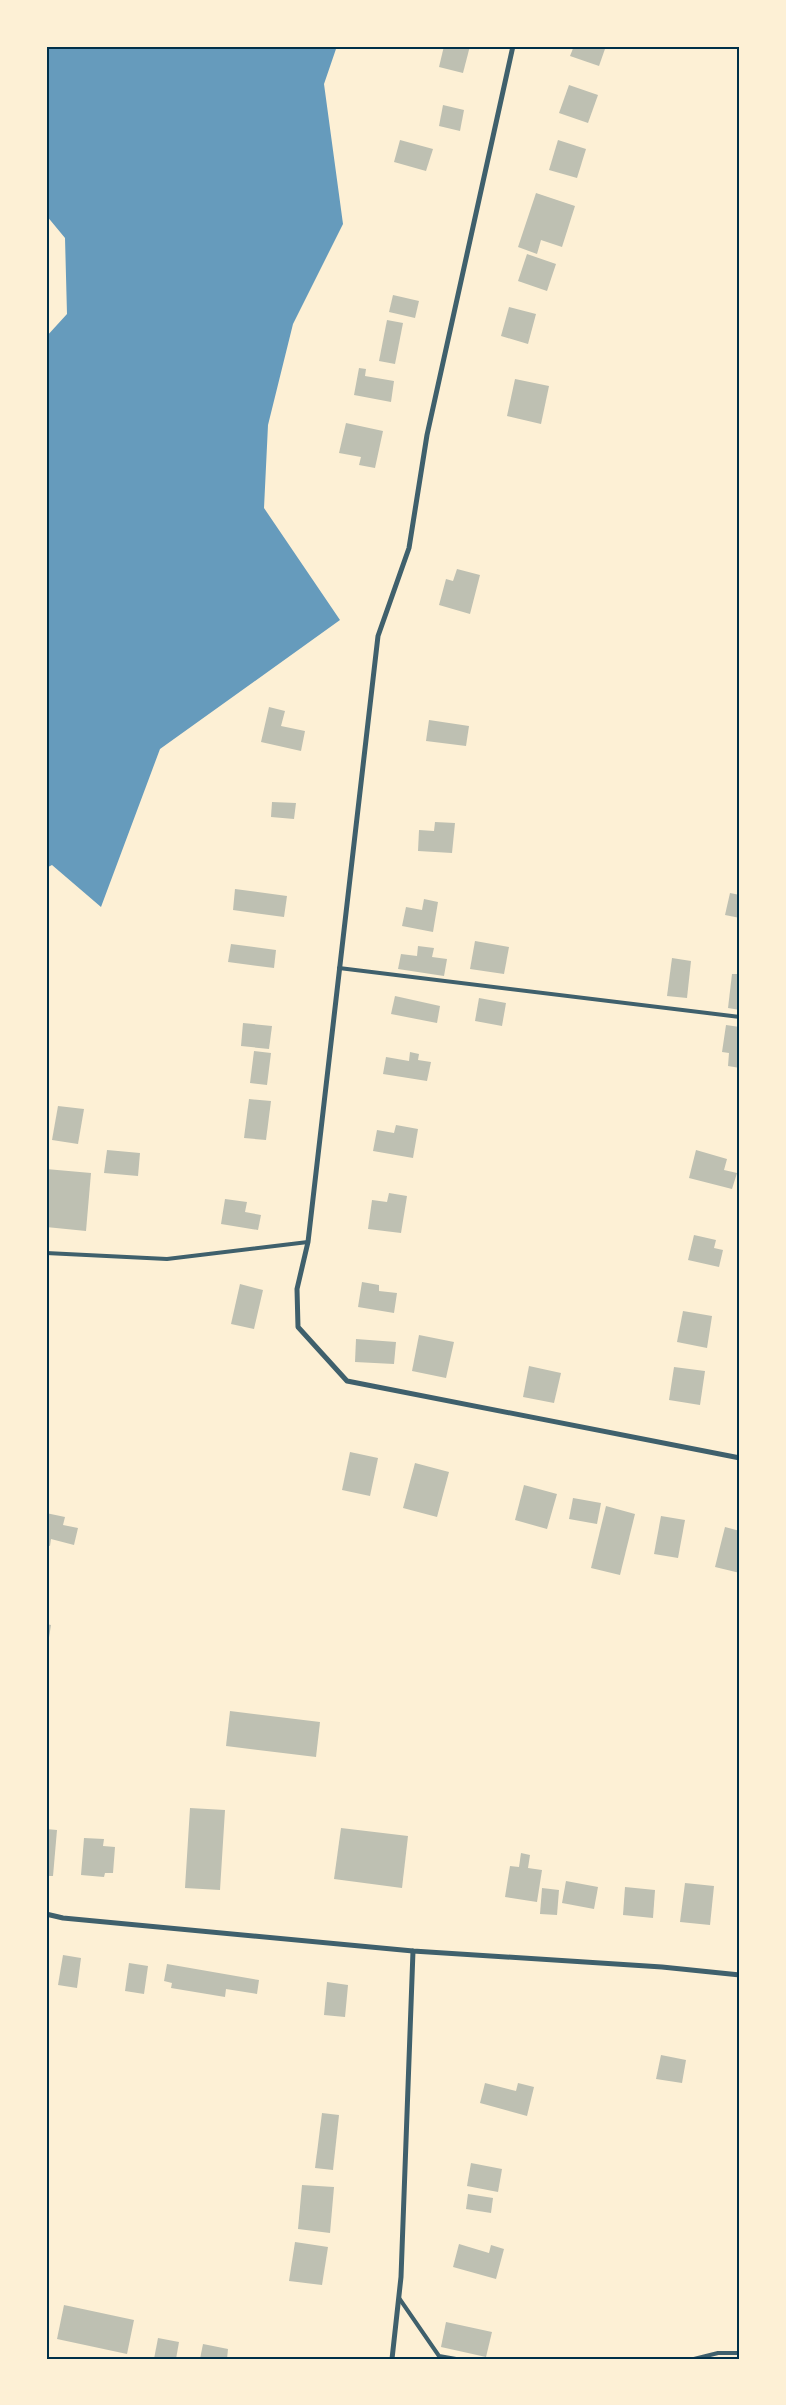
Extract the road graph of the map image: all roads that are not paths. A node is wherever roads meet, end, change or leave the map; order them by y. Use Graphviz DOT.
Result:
graph roads {
  1 [pos="513,46"];
  2 [pos="339,968"];
  3 [pos="740,1016"];
  4 [pos="308,1242"];
  5 [pos="46,1253"];
  6 [pos="740,1458"];
  7 [pos="46,1914"];
  8 [pos="413,1950"];
  9 [pos="740,1975"];
  10 [pos="399,2298"];
  11 [pos="740,2353"];
  12 [pos="392,2359"];
  13 [pos="456,2359"];
  14 [pos="694,2359"];
  1 -- 2 [label="street"];
  2 -- 3 [label="lane"];
  2 -- 4 [label="street"];
  4 -- 5 [label="lane"];
  4 -- 6 [label="street"];
  7 -- 8 [label="street"];
  8 -- 9 [label="street"];
  8 -- 10 [label="street"];
  10 -- 12 [label="street"];
  10 -- 13 [label="lane"];
  11 -- 14 [label="lane"];
}
